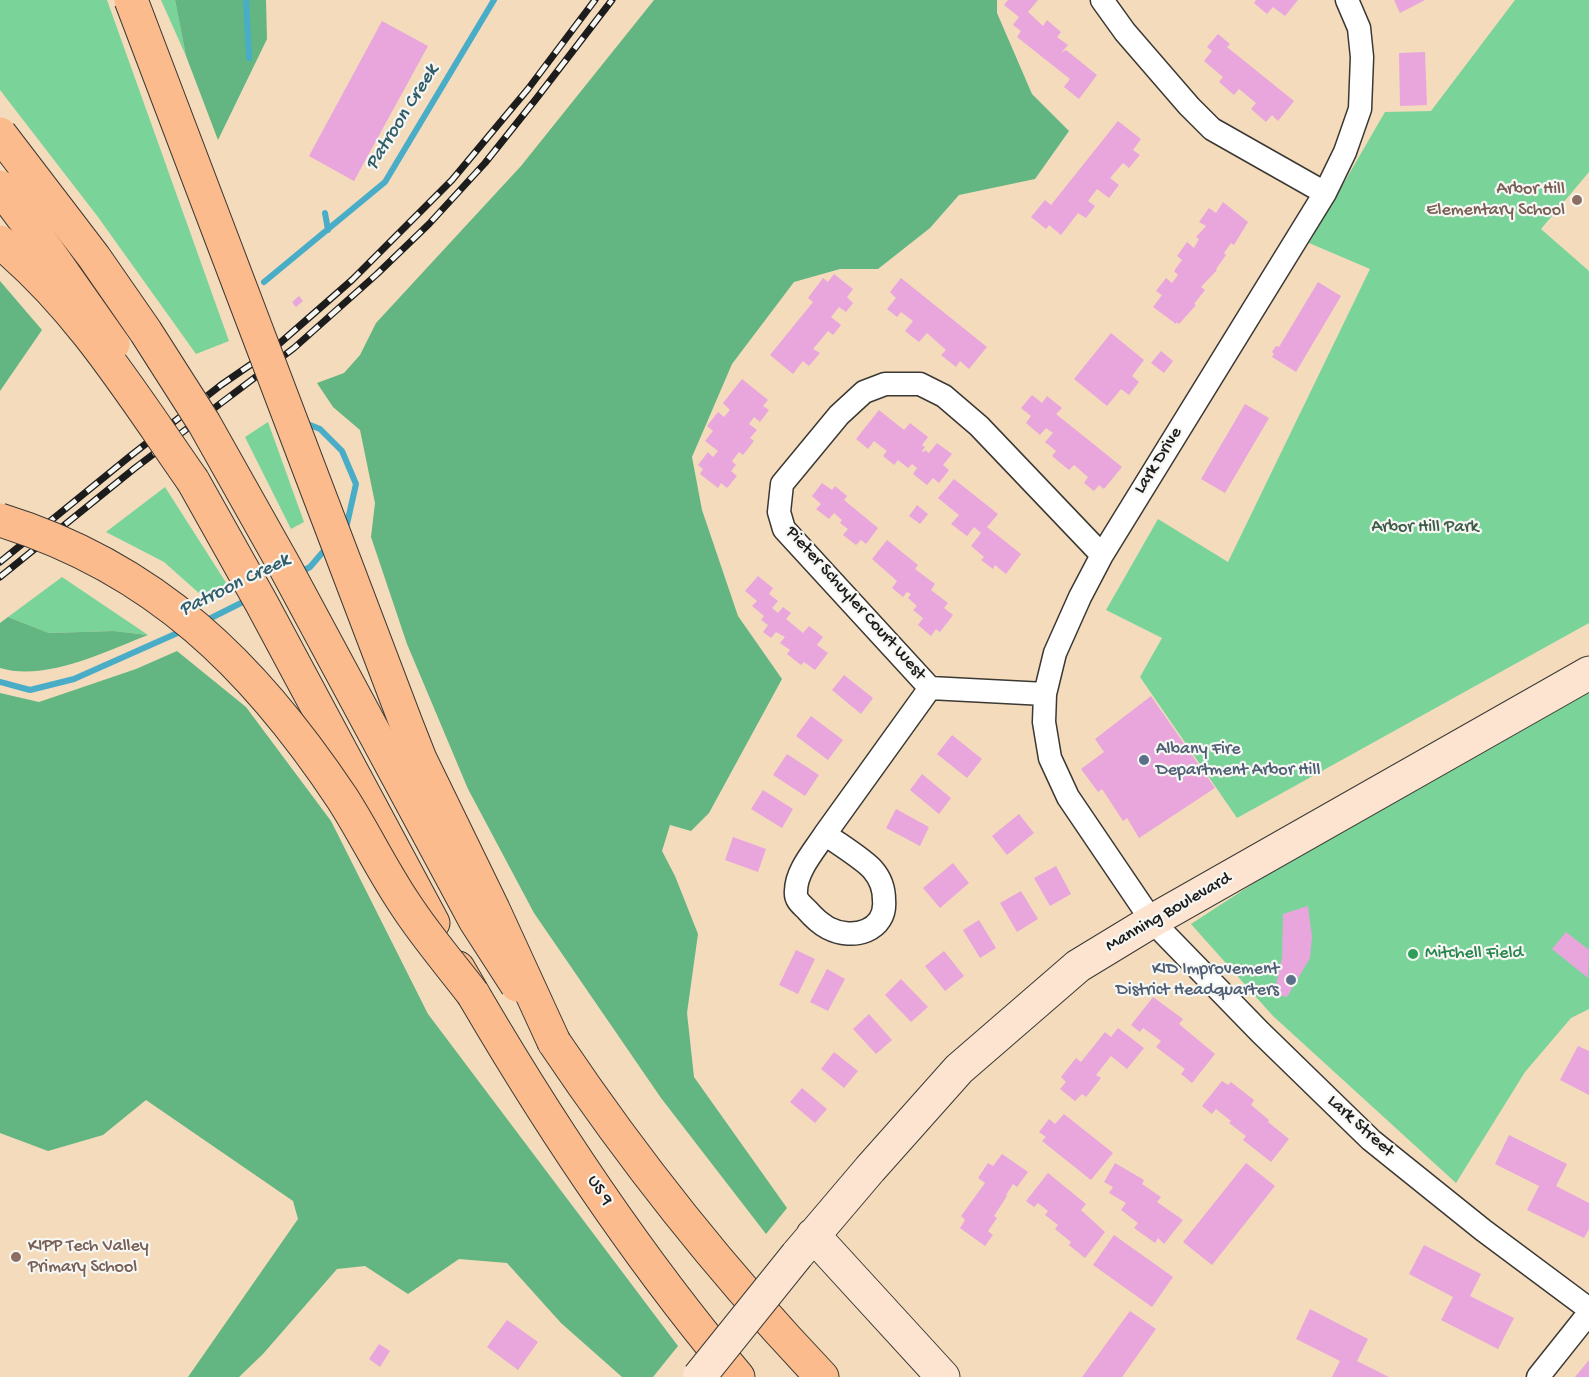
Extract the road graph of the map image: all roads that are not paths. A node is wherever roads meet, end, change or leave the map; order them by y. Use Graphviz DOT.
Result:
graph roads {
  1 [pos="131,0"];
  2 [pos="1102,0"];
  3 [pos="1347,0"];
  4 [pos="0,134"];
  5 [pos="0,187"];
  6 [pos="1325,193"];
  7 [pos="0,242"];
  8 [pos="193,481"];
  9 [pos="0,520"];
  10 [pos="1102,555"];
  11 [pos="1589,674"];
  12 [pos="930,688"];
  13 [pos="1045,694"];
  14 [pos="825,834"];
  15 [pos="1152,921"];
  16 [pos="473,994"];
  17 [pos="554,1042"];
  18 [pos="805,1245"];
  19 [pos="1589,1311"];
  20 [pos="784,1337"];
  21 [pos="699,1377"];
  22 [pos="738,1377"];
  23 [pos="822,1377"];
  24 [pos="840,1377"];
  25 [pos="943,1377"];
  26 [pos="1538,1377"];
  1 -- 17 [label="main road, bridge"];
  2 -- 6 [label="street"];
  3 -- 6 [label="street, Lark Drive"];
  4 -- 17 [label="main road, bridge"];
  5 -- 8 [label="main road, US 9, bridge"];
  6 -- 10 [label="street, Lark Drive"];
  7 -- 8 [label="main road, bridge"];
  8 -- 16 [label="main road, US 9, bridge"];
  9 -- 16 [label="main road, bridge"];
  10 -- 12 [label="street, Pieter Schuyler Court West"];
  10 -- 13 [label="street, Lark Drive"];
  11 -- 15 [label="street, Manning Boulevard"];
  12 -- 13 [label="street, Pieter Schuyler Court West"];
  12 -- 14 [label="street, Pieter Schuyler Court West"];
  13 -- 15 [label="street, Lark Drive"];
  14 -- 14 [label="street, Pieter Schuyler Court West"];
  15 -- 18 [label="street, Manning Boulevard"];
  15 -- 19 [label="street, Lark Street"];
  16 -- 22 [label="main road, US 9 / US 9"];
  17 -- 20 [label="main road"];
  18 -- 21 [label="street, Manning Boulevard, bridge"];
  18 -- 25 [label="street"];
  19 -- 26 [label="street"];
  20 -- 23 [label="main road"];
  20 -- 24 [label="main road"];
}
